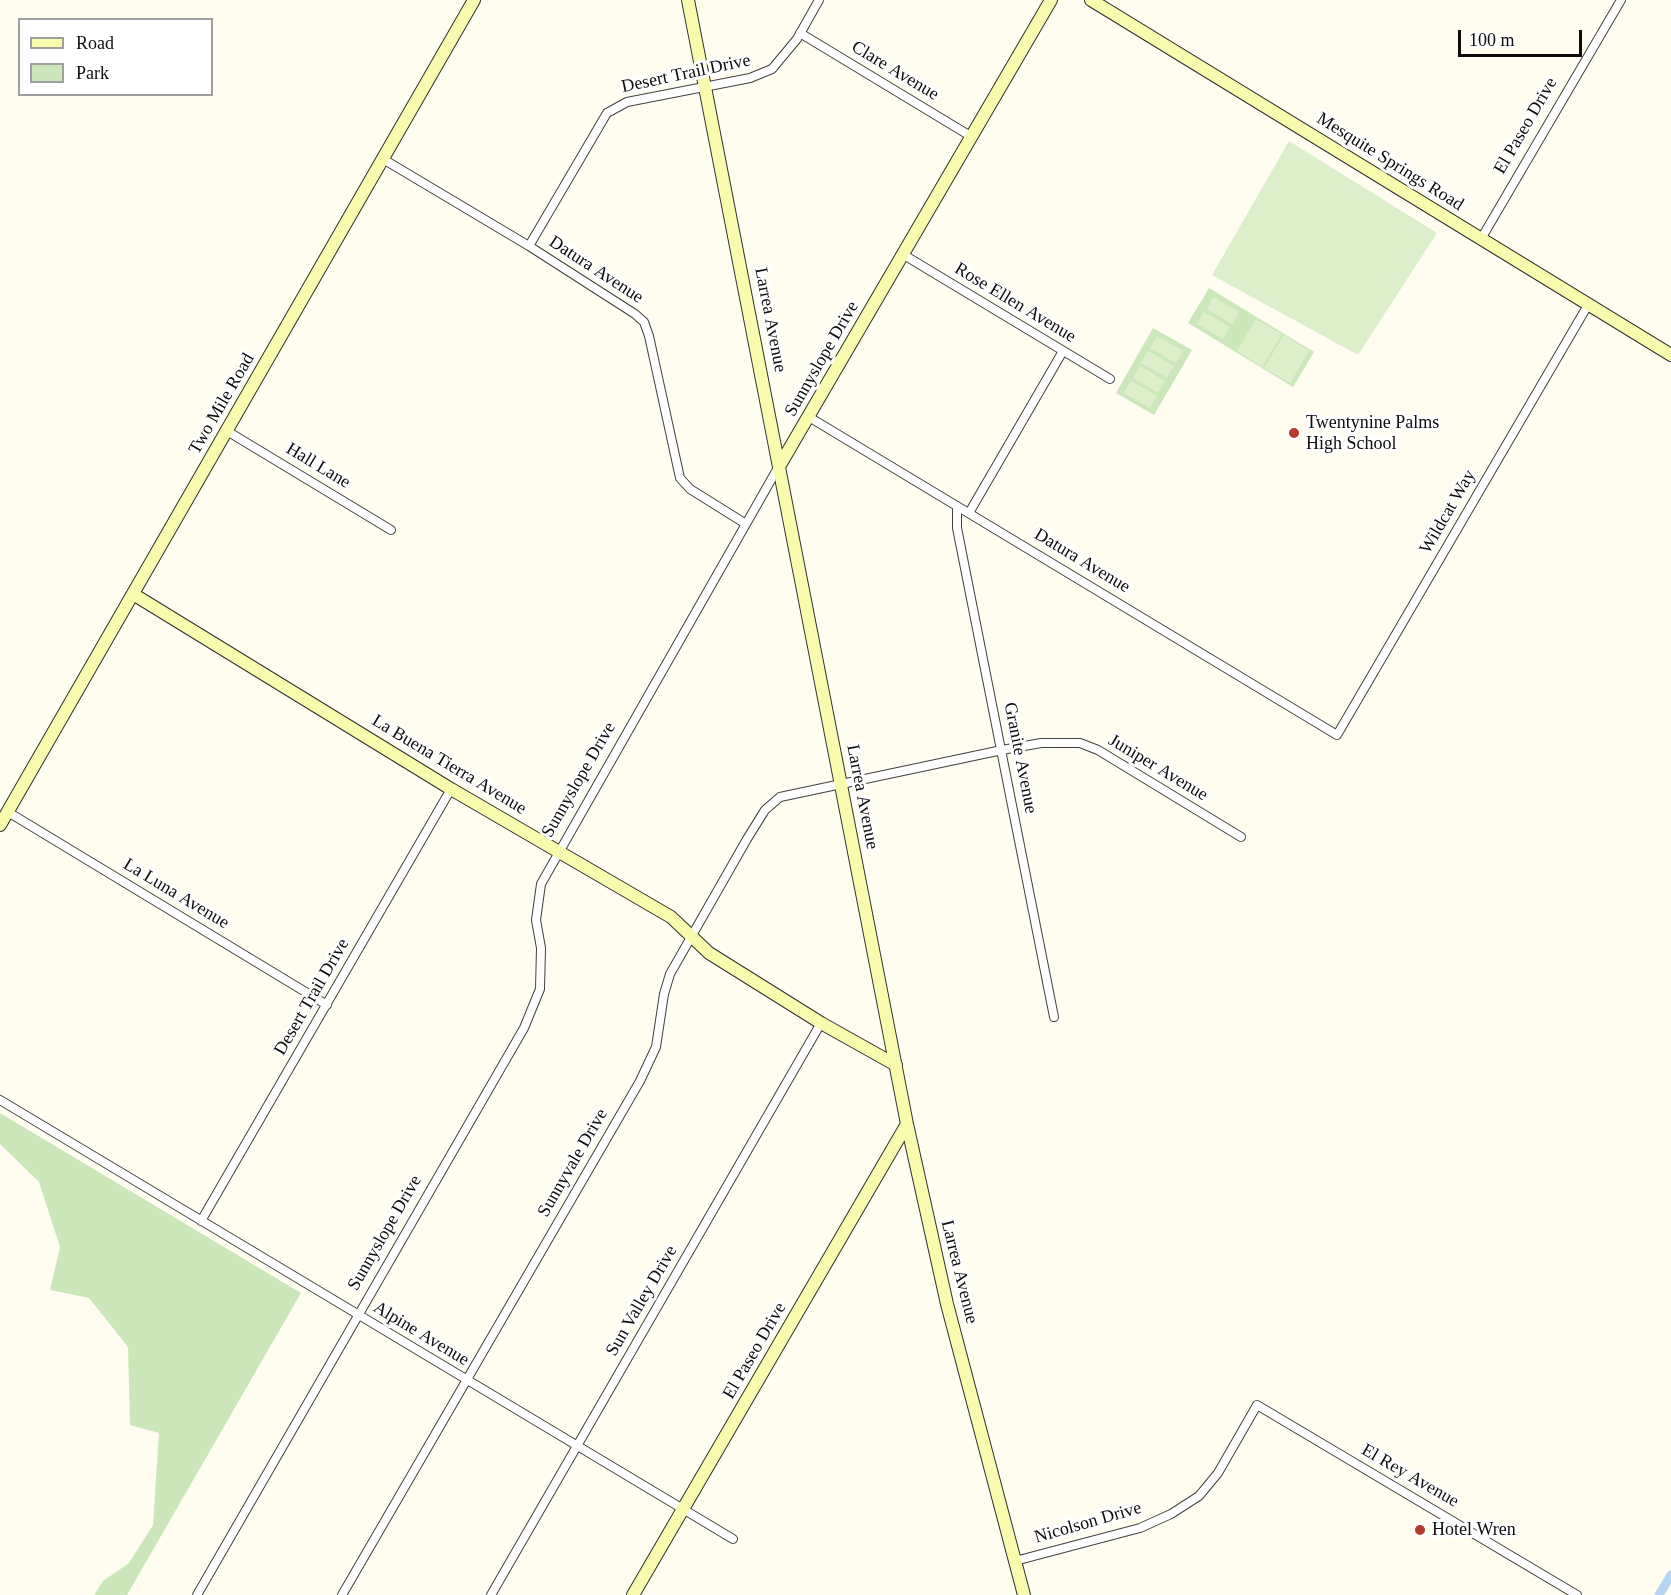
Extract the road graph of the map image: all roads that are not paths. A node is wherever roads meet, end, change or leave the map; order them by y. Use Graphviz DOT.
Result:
graph roads {
  1 [pos="474,0"];
  2 [pos="688,0"];
  3 [pos="819,0"];
  4 [pos="1051,0"];
  5 [pos="1091,0"];
  6 [pos="1621,0"];
  7 [pos="801,33"];
  8 [pos="705,85"];
  9 [pos="972,137"];
  10 [pos="383,159"];
  11 [pos="1481,239"];
  12 [pos="529,246"];
  13 [pos="904,255"];
  14 [pos="1588,305"];
  15 [pos="1063,351"];
  16 [pos="1671,356"];
  17 [pos="1110,379"];
  18 [pos="809,417"];
  19 [pos="227,431"];
  20 [pos="780,465"];
  21 [pos="957,506"];
  22 [pos="969,513"];
  23 [pos="747,524"];
  24 [pos="391,530"];
  25 [pos="133,594"];
  26 [pos="1337,735"];
  27 [pos="1002,750"];
  28 [pos="841,783"];
  29 [pos="451,789"];
  30 [pos="8,812"];
  31 [pos="0,825"];
  32 [pos="1241,837"];
  33 [pos="559,851"];
  34 [pos="692,936"];
  35 [pos="327,1005"];
  36 [pos="1054,1017"];
  37 [pos="822,1023"];
  38 [pos="896,1065"];
  39 [pos="0,1100"];
  40 [pos="907,1124"];
  41 [pos="201,1221"];
  42 [pos="358,1316"];
  43 [pos="466,1380"];
  44 [pos="1257,1405"];
  45 [pos="577,1446"];
  46 [pos="683,1509"];
  47 [pos="733,1539"];
  48 [pos="1016,1561"];
  49 [pos="197,1595"];
  50 [pos="342,1595"];
  51 [pos="490,1595"];
  52 [pos="633,1595"];
  53 [pos="1024,1595"];
  54 [pos="1577,1595"];
  1 -- 10 [label="street, Two Mile Road"];
  2 -- 8 [label="street, Larrea Avenue"];
  3 -- 7 [label="street, Desert Trail Drive"];
  4 -- 9 [label="street, Sunnyslope Drive"];
  5 -- 11 [label="street, Mesquite Springs Road"];
  6 -- 11 [label="street, El Paseo Drive"];
  7 -- 8 [label="street, Desert Trail Drive"];
  7 -- 9 [label="street, Clare Avenue"];
  8 -- 12 [label="street, Desert Trail Drive"];
  8 -- 20 [label="street, Larrea Avenue"];
  9 -- 13 [label="street, Sunnyslope Drive"];
  10 -- 12 [label="street, Datura Avenue"];
  10 -- 19 [label="street, Two Mile Road"];
  11 -- 14 [label="street, Mesquite Springs Road"];
  12 -- 23 [label="street, Datura Avenue"];
  13 -- 15 [label="street, Rose Ellen Avenue"];
  13 -- 18 [label="street, Sunnyslope Drive"];
  14 -- 16 [label="street, Mesquite Springs Road"];
  14 -- 26 [label="street, Wildcat Way"];
  15 -- 17 [label="street, Rose Ellen Avenue"];
  15 -- 22 [label="street"];
  18 -- 20 [label="street, Sunnyslope Drive"];
  18 -- 21 [label="street, Datura Avenue"];
  19 -- 24 [label="street, Hall Lane"];
  19 -- 25 [label="street, Two Mile Road"];
  20 -- 23 [label="street, Sunnyslope Drive"];
  20 -- 28 [label="street, Larrea Avenue"];
  21 -- 22 [label="street, Datura Avenue"];
  21 -- 27 [label="street, Granite Avenue"];
  22 -- 26 [label="street, Datura Avenue"];
  23 -- 33 [label="street, Sunnyslope Drive"];
  25 -- 29 [label="street, La Buena Tierra Avenue"];
  25 -- 30 [label="street, Two Mile Road"];
  27 -- 28 [label="street, Juniper Avenue"];
  27 -- 32 [label="street, Juniper Avenue"];
  27 -- 36 [label="street, Granite Avenue"];
  28 -- 34 [label="street, Sunnyvale Drive"];
  28 -- 38 [label="street, Larrea Avenue"];
  29 -- 33 [label="street, La Buena Tierra Avenue"];
  29 -- 35 [label="street, Desert Trail Drive"];
  30 -- 31 [label="street, Two Mile Road"];
  30 -- 35 [label="street, La Luna Avenue"];
  33 -- 34 [label="street, La Buena Tierra Avenue"];
  33 -- 42 [label="street, Sunnyslope Drive"];
  34 -- 37 [label="street, La Buena Tierra Avenue"];
  34 -- 43 [label="street, Sunnyvale Drive"];
  35 -- 41 [label="street, Desert Trail Drive"];
  37 -- 38 [label="street, La Buena Tierra Avenue"];
  37 -- 45 [label="street, Sun Valley Drive"];
  38 -- 40 [label="street, Larrea Avenue"];
  39 -- 41 [label="street, Alpine Avenue"];
  40 -- 46 [label="street, El Paseo Drive"];
  40 -- 48 [label="street, Larrea Avenue"];
  41 -- 42 [label="street, Alpine Avenue"];
  42 -- 43 [label="street, Alpine Avenue"];
  42 -- 49 [label="street, Sunnyslope Drive"];
  43 -- 45 [label="street, Alpine Avenue"];
  43 -- 50 [label="street, Sunnyvale Drive"];
  44 -- 48 [label="street, Nicolson Drive"];
  44 -- 54 [label="street, El Rey Avenue"];
  45 -- 46 [label="street, Alpine Avenue"];
  45 -- 51 [label="street, Sun Valley Drive"];
  46 -- 47 [label="street, Alpine Avenue"];
  46 -- 52 [label="street, El Paseo Drive"];
  48 -- 53 [label="street, Larrea Avenue"];
}
